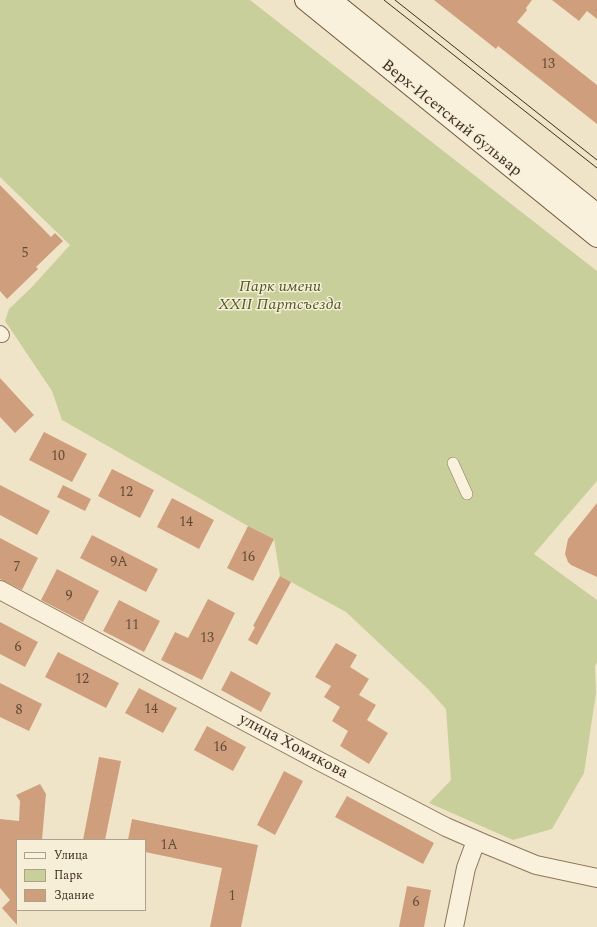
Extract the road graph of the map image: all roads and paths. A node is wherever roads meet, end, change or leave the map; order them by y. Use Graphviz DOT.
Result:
graph roads {
  1 [pos="305,0"];
  2 [pos="331,0"];
  3 [pos="597,214"];
  4 [pos="597,237"];
  5 [pos="453,463"];
  6 [pos="467,494"];
  7 [pos="0,590"];
  8 [pos="476,841"];
  9 [pos="597,878"];
  10 [pos="454,927"];
  1 -- 4 [label="main road, Верх-Исетский бульвар"];
  2 -- 3 [label="main road, Верх-Исетский бульвар"];
  5 -- 6 [label="street"];
  7 -- 8 [label="street, улица Хомякова"];
  8 -- 9 [label="street, улица Хомякова"];
  8 -- 10 [label="street"];
}
